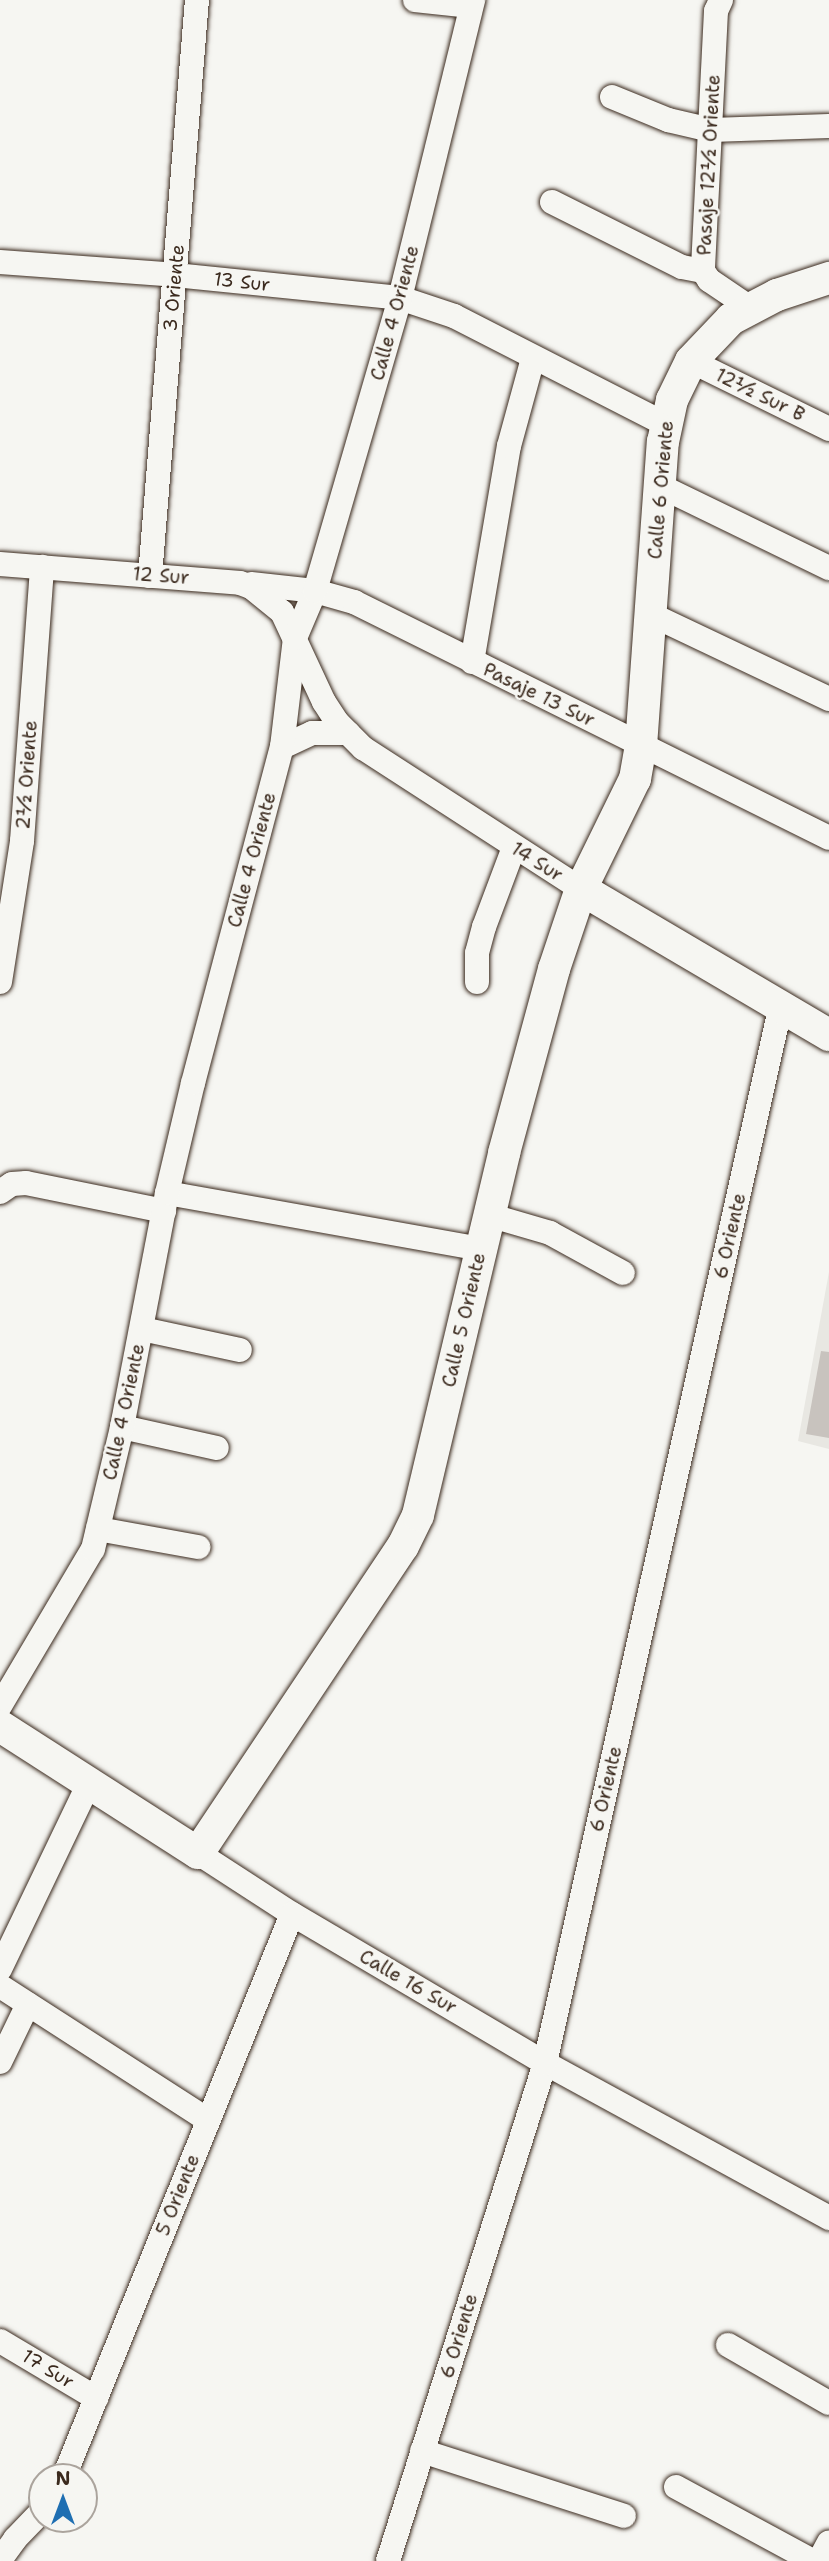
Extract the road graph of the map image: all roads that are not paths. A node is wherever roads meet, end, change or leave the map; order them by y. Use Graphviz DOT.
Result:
graph roads {
  1 [pos="197,0"];
  2 [pos="415,0"];
  3 [pos="720,0"];
  4 [pos="472,3"];
  5 [pos="612,97"];
  6 [pos="829,126"];
  7 [pos="711,130"];
  8 [pos="552,202"];
  9 [pos="0,262"];
  10 [pos="703,271"];
  11 [pos="175,275"];
  12 [pos="823,284"];
  13 [pos="400,298"];
  14 [pos="750,307"];
  15 [pos="533,358"];
  16 [pos="691,361"];
  17 [pos="665,424"];
  18 [pos="829,429"];
  19 [pos="660,486"];
  20 [pos="0,564"];
  21 [pos="42,567"];
  22 [pos="829,568"];
  23 [pos="150,576"];
  24 [pos="240,583"];
  25 [pos="315,592"];
  26 [pos="650,614"];
  27 [pos="295,639"];
  28 [pos="472,662"];
  29 [pos="829,699"];
  30 [pos="348,733"];
  31 [pos="641,746"];
  32 [pos="282,747"];
  33 [pos="829,838"];
  34 [pos="514,847"];
  35 [pos="581,889"];
  36 [pos="0,982"];
  37 [pos="477,982"];
  38 [pos="781,1005"];
  39 [pos="829,1035"];
  40 [pos="0,1192"];
  41 [pos="166,1202"];
  42 [pos="489,1215"];
  43 [pos="481,1249"];
  44 [pos="623,1273"];
  45 [pos="142,1329"];
  46 [pos="240,1350"];
  47 [pos="122,1427"];
  48 [pos="217,1448"];
  49 [pos="97,1529"];
  50 [pos="198,1547"];
  51 [pos="0,1706"];
  52 [pos="0,1726"];
  53 [pos="89,1783"];
  54 [pos="198,1853"];
  55 [pos="292,1914"];
  56 [pos="0,1969"];
  57 [pos="0,1986"];
  58 [pos="28,2004"];
  59 [pos="0,2062"];
  60 [pos="545,2063"];
  61 [pos="208,2120"];
  62 [pos="829,2218"];
  63 [pos="0,2341"];
  64 [pos="727,2345"];
  65 [pos="96,2398"];
  66 [pos="829,2403"];
  67 [pos="422,2451"];
  68 [pos="70,2463"];
  69 [pos="676,2487"];
  70 [pos="624,2516"];
  71 [pos="28,2526"];
  72 [pos="829,2543"];
  73 [pos="0,2560"];
  74 [pos="388,2561"];
  75 [pos="813,2561"];
  76 [pos="819,2561"];
  1 -- 11 [label="street, 3 Oriente"];
  2 -- 4 [label="street"];
  3 -- 7 [label="street, Pasaje 12½ Oriente"];
  4 -- 13 [label="street, Calle 4 Oriente"];
  5 -- 7 [label="street"];
  6 -- 7 [label="street"];
  7 -- 10 [label="street, Pasaje 12½ Oriente"];
  8 -- 10 [label="street"];
  9 -- 11 [label="street, 13 Sur"];
  10 -- 14 [label="street, Pasaje 12½ Oriente"];
  11 -- 13 [label="street, 13 Sur"];
  11 -- 23 [label="street, 3 Oriente"];
  12 -- 14 [label="main road, Calle 6 Oriente"];
  13 -- 15 [label="street"];
  13 -- 25 [label="street, Calle 4 Oriente"];
  14 -- 16 [label="main road, Calle 6 Oriente"];
  15 -- 17 [label="street"];
  15 -- 28 [label="street"];
  16 -- 17 [label="main road, Calle 6 Oriente"];
  16 -- 18 [label="street, 12½ Sur B"];
  17 -- 19 [label="main road, Calle 6 Oriente"];
  19 -- 22 [label="street"];
  19 -- 26 [label="main road, Calle 6 Oriente"];
  20 -- 21 [label="street, 12 Sur"];
  21 -- 23 [label="street, 12 Sur"];
  21 -- 36 [label="street, 2½ Oriente"];
  23 -- 24 [label="street, 12 Sur"];
  24 -- 25 [label="street, Pasaje 13 Sur"];
  24 -- 27 [label="street, 12 Sur"];
  25 -- 27 [label="street, Calle 4 Oriente"];
  25 -- 28 [label="street, Pasaje 13 Sur"];
  26 -- 29 [label="street"];
  26 -- 31 [label="main road, Calle 6 Oriente"];
  27 -- 30 [label="street, 14 Sur"];
  27 -- 32 [label="street, Calle 4 Oriente"];
  28 -- 31 [label="street, Pasaje 13 Sur"];
  30 -- 32 [label="street"];
  30 -- 34 [label="street, 14 Sur"];
  31 -- 33 [label="street, Pasaje 13 Sur"];
  31 -- 35 [label="main road, Calle 5 Oriente"];
  32 -- 41 [label="street, Calle 4 Oriente"];
  34 -- 35 [label="street, 14 Sur"];
  34 -- 37 [label="street"];
  35 -- 38 [label="main road, 14 Sur"];
  35 -- 42 [label="main road, Calle 5 Oriente"];
  38 -- 39 [label="main road, 14 Sur"];
  38 -- 60 [label="street, 6 Oriente"];
  40 -- 41 [label="street"];
  41 -- 43 [label="street"];
  41 -- 45 [label="street, Calle 4 Oriente"];
  42 -- 43 [label="main road, Calle 5 Oriente"];
  42 -- 44 [label="street"];
  43 -- 54 [label="main road, Calle 5 Oriente"];
  45 -- 46 [label="street"];
  45 -- 47 [label="street, Calle 4 Oriente"];
  47 -- 48 [label="street"];
  47 -- 49 [label="street, Calle 4 Oriente"];
  49 -- 50 [label="street"];
  49 -- 51 [label="street, Calle 4 Oriente"];
  52 -- 53 [label="main road, Calle 16 Sur"];
  53 -- 54 [label="main road, Calle 16 Sur"];
  53 -- 56 [label="street"];
  54 -- 55 [label="street, Calle 16 Sur"];
  55 -- 60 [label="street, Calle 16 Sur"];
  55 -- 61 [label="street, 5 Oriente"];
  57 -- 58 [label="street"];
  58 -- 59 [label="street"];
  58 -- 61 [label="street"];
  60 -- 62 [label="street, Calle 16 Sur"];
  60 -- 67 [label="street, 6 Oriente"];
  61 -- 65 [label="street, 5 Oriente"];
  63 -- 65 [label="street, 17 Sur"];
  64 -- 66 [label="street"];
  65 -- 68 [label="street, 5 Oriente"];
  67 -- 70 [label="street"];
  67 -- 74 [label="street, 6 Oriente"];
  69 -- 75 [label="street"];
  71 -- 73 [label="street"];
  72 -- 76 [label="street"];
}
